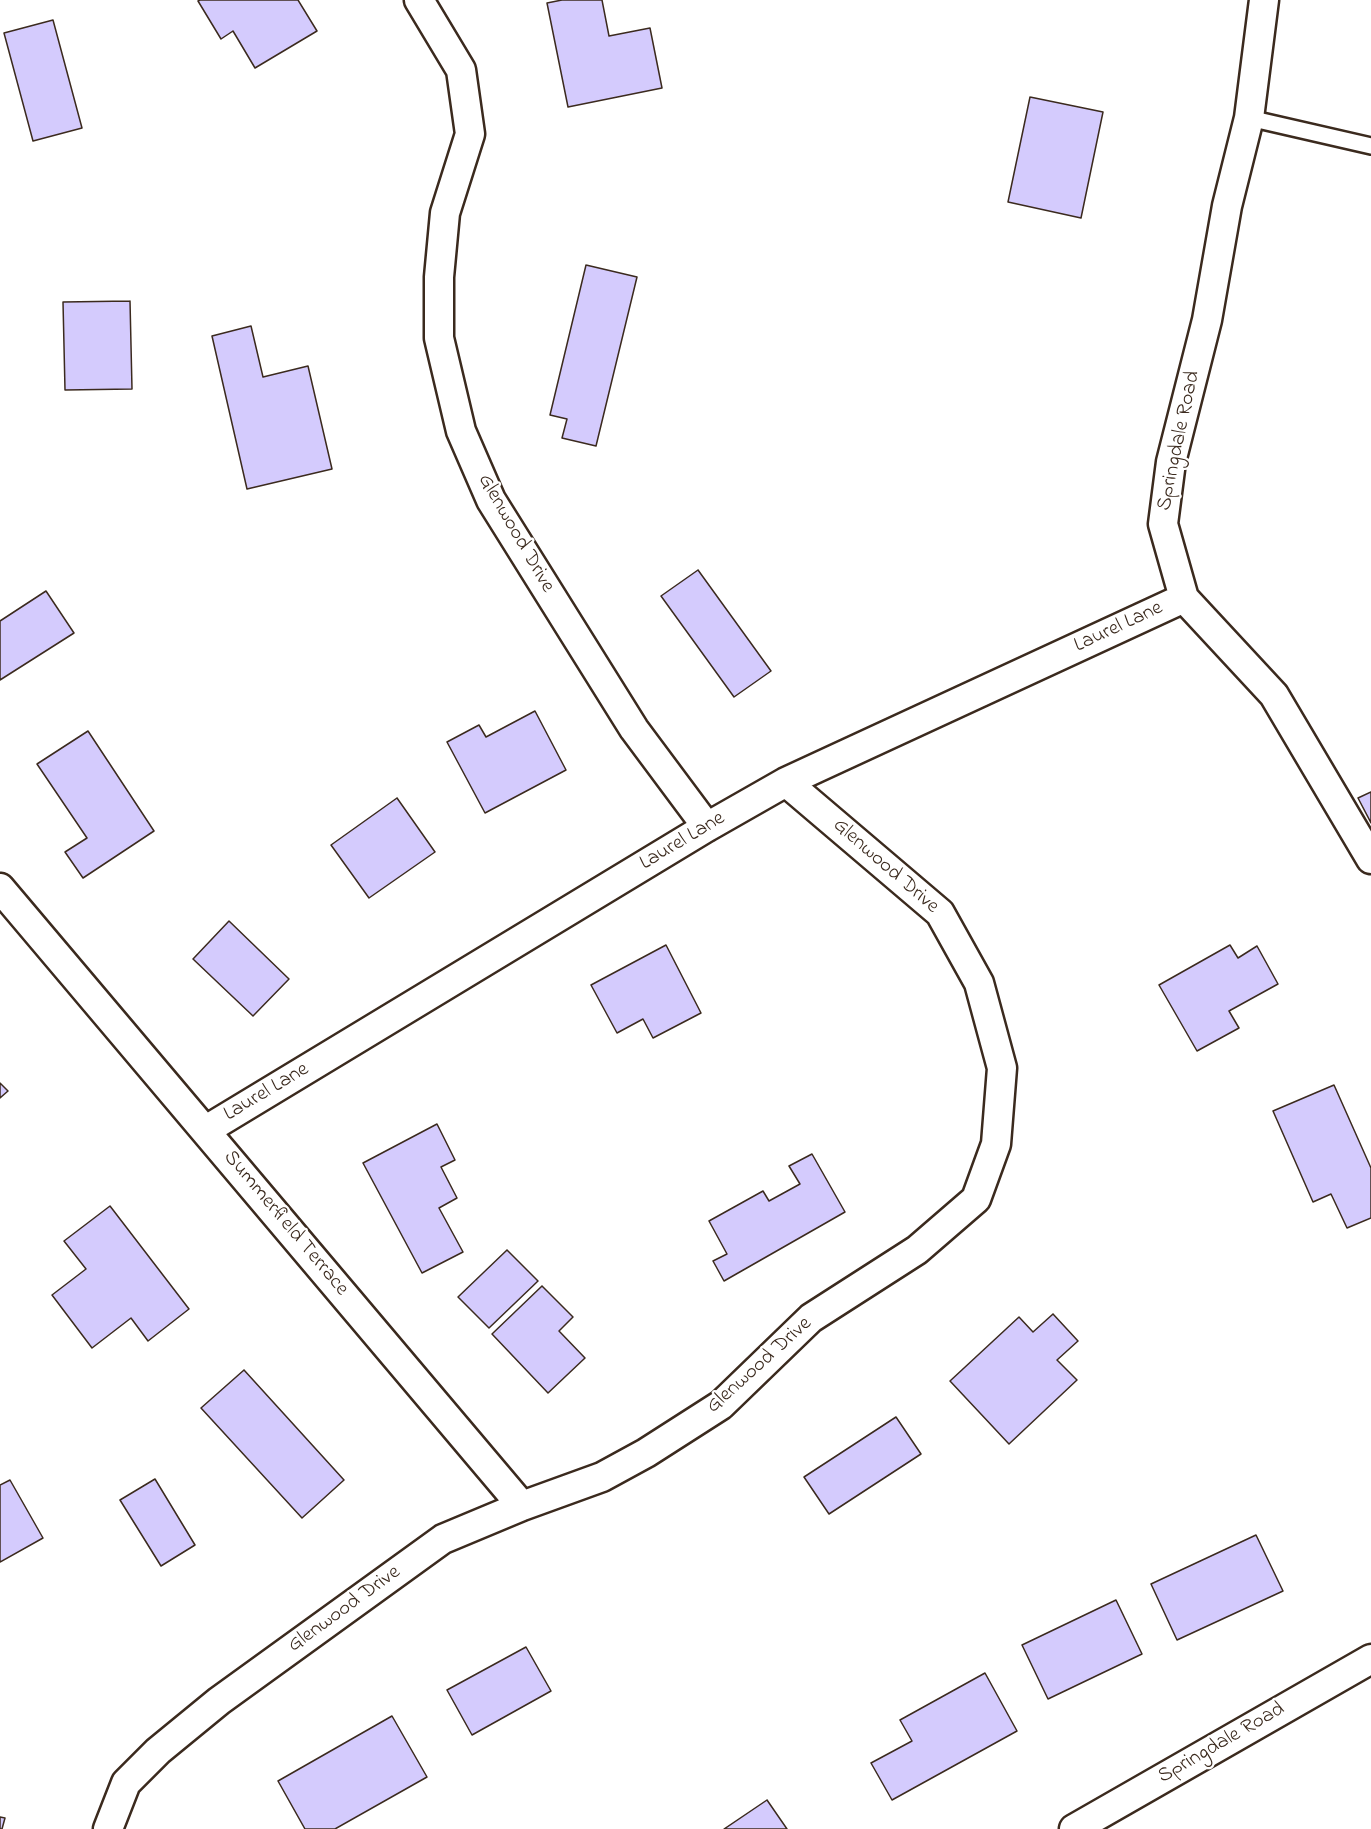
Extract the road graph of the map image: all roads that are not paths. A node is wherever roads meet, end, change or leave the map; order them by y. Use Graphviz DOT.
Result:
graph roads {
  1 [pos="419,0"];
  2 [pos="1264,0"];
  3 [pos="1249,118"];
  4 [pos="1371,146"];
  5 [pos="1184,598"];
  6 [pos="786,782"];
  7 [pos="707,827"];
  8 [pos="1371,860"];
  9 [pos="0,888"];
  10 [pos="206,1130"];
  11 [pos="522,1506"];
  12 [pos="1371,1659"];
  13 [pos="108,1829"];
  14 [pos="1074,1829"];
  1 -- 7 [label="street, Glenwood Drive"];
  2 -- 3 [label="street, Springdale Road"];
  3 -- 4 [label="lane"];
  3 -- 5 [label="street, Springdale Road"];
  5 -- 6 [label="street, Laurel Lane"];
  5 -- 8 [label="street, Springdale Road"];
  6 -- 7 [label="street, Laurel Lane"];
  6 -- 11 [label="street, Glenwood Drive"];
  7 -- 10 [label="street, Laurel Lane"];
  9 -- 10 [label="street, Summerfield Terrace"];
  10 -- 11 [label="street, Summerfield Terrace"];
  11 -- 13 [label="street, Glenwood Drive"];
  12 -- 14 [label="street, Springdale Road"];
}
